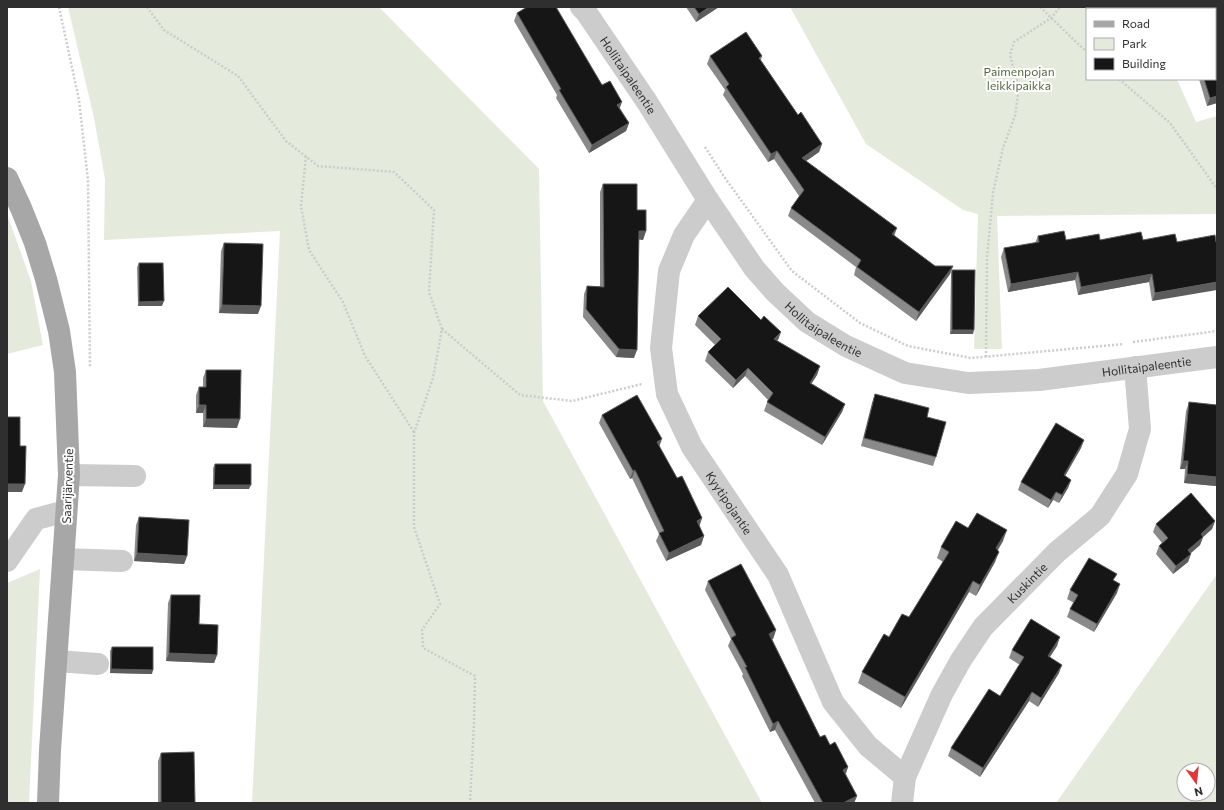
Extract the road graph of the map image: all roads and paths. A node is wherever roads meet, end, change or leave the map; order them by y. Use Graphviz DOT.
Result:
graph roads {
  1 [pos="59,7"];
  2 [pos="148,7"];
  3 [pos="581,7"];
  4 [pos="1040,7"];
  5 [pos="1060,7"];
  6 [pos="1051,18"];
  7 [pos="1086,51"];
  8 [pos="1120,80"];
  9 [pos="703,145"];
  10 [pos="306,156"];
  11 [pos="7,178"];
  12 [pos="1217,189"];
  13 [pos="708,200"];
  14 [pos="442,329"];
  15 [pos="1217,330"];
  16 [pos="986,356"];
  17 [pos="1217,357"];
  18 [pos="90,361"];
  19 [pos="1135,367"];
  20 [pos="665,378"];
  21 [pos="414,433"];
  22 [pos="69,475"];
  23 [pos="135,476"];
  24 [pos="66,511"];
  25 [pos="63,559"];
  26 [pos="7,561"];
  27 [pos="122,561"];
  28 [pos="57,661"];
  29 [pos="98,664"];
  30 [pos="905,777"];
  31 [pos="51,801"];
  32 [pos="470,803"];
  33 [pos="902,803"];
  1 -- 18 [label="path"];
  2 -- 10 [label="path"];
  3 -- 13 [label="street, Hollitaipaleentie"];
  4 -- 6 [label="path"];
  5 -- 6 [label="path"];
  6 -- 7 [label="path"];
  6 -- 16 [label="path"];
  8 -- 12 [label="path"];
  9 -- 16 [label="path"];
  10 -- 14 [label="path"];
  10 -- 21 [label="path"];
  11 -- 22 [label="main road, Saarijärventie"];
  13 -- 19 [label="street, Hollitaipaleentie"];
  13 -- 20 [label="street, Kyytipojantie"];
  14 -- 20 [label="path"];
  14 -- 21 [label="path"];
  15 -- 16 [label="path"];
  17 -- 19 [label="street, Hollitaipaleentie"];
  19 -- 30 [label="street, Kuskintie"];
  20 -- 30 [label="street, Kyytipojantie"];
  21 -- 32 [label="path"];
  22 -- 23 [label="street"];
  22 -- 24 [label="main road, Saarijärventie"];
  24 -- 25 [label="main road, Saarijärventie"];
  24 -- 26 [label="street"];
  25 -- 27 [label="street"];
  25 -- 28 [label="main road, Saarijärventie"];
  28 -- 29 [label="street"];
  28 -- 31 [label="main road, Saarijärventie"];
  30 -- 33 [label="street, Kuskintie"];
}
